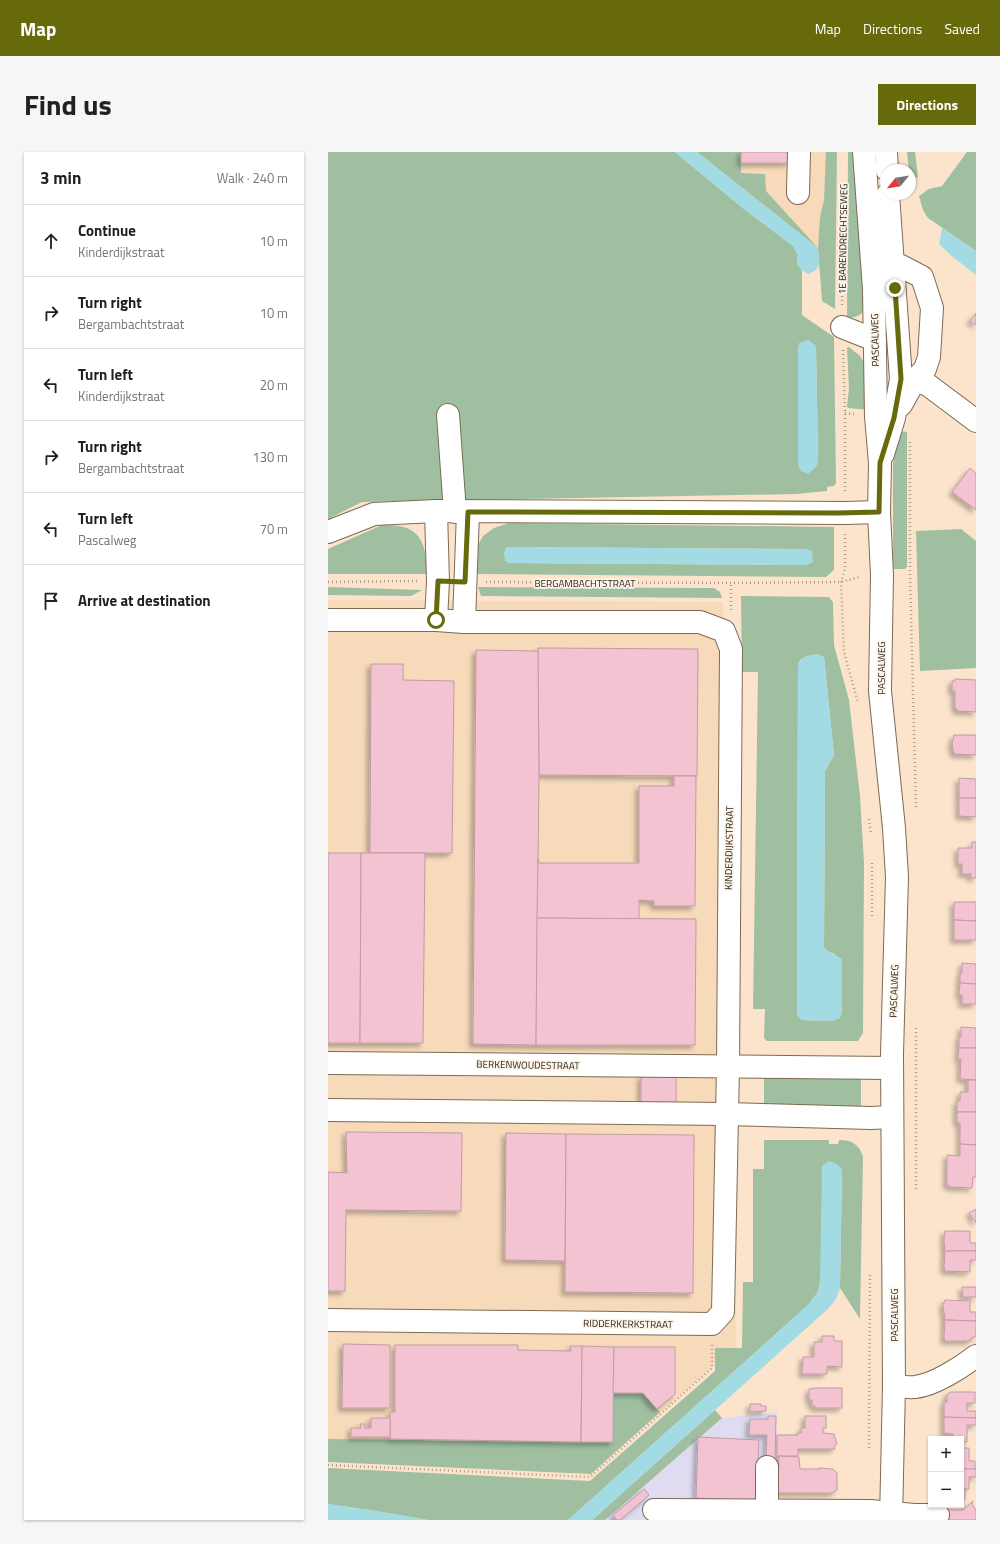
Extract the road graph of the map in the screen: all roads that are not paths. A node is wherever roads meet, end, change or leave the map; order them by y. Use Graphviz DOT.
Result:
graph roads {
  1 [pos="799,152"];
  2 [pos="864,152"];
  3 [pos="886,152"];
  4 [pos="887,164"];
  5 [pos="798,193"];
  6 [pos="888,200"];
  7 [pos="882,266"];
  8 [pos="884,288"];
  9 [pos="842,327"];
  10 [pos="875,340"];
  11 [pos="875,378"];
  12 [pos="908,380"];
  13 [pos="448,415"];
  14 [pos="976,421"];
  15 [pos="880,463"];
  16 [pos="453,512"];
  17 [pos="879,512"];
  18 [pos="328,532"];
  19 [pos="328,620"];
  20 [pos="436,620"];
  21 [pos="464,622"];
  22 [pos="328,1063"];
  23 [pos="728,1067"];
  24 [pos="892,1068"];
  25 [pos="328,1110"];
  26 [pos="726,1114"];
  27 [pos="892,1117"];
  28 [pos="328,1320"];
  29 [pos="976,1356"];
  30 [pos="894,1386"];
  31 [pos="767,1467"];
  32 [pos="654,1510"];
  33 [pos="767,1510"];
  34 [pos="938,1515"];
  35 [pos="891,1517"];
  1 -- 5 [label="street"];
  2 -- 7 [label="street"];
  3 -- 4 [label="street"];
  6 -- 7 [label="street"];
  7 -- 8 [label="street"];
  7 -- 12 [label="street, PASCALWEG"];
  8 -- 10 [label="street, PASCALWEG"];
  8 -- 12 [label="street"];
  9 -- 10 [label="street"];
  10 -- 11 [label="street, PASCALWEG"];
  11 -- 12 [label="street"];
  11 -- 15 [label="street, PASCALWEG"];
  12 -- 14 [label="street"];
  12 -- 15 [label="street, PASCALWEG"];
  13 -- 16 [label="street"];
  15 -- 17 [label="street, PASCALWEG"];
  16 -- 17 [label="street"];
  16 -- 18 [label="street"];
  16 -- 20 [label="street"];
  16 -- 21 [label="street"];
  17 -- 24 [label="street, PASCALWEG"];
  19 -- 20 [label="street"];
  20 -- 21 [label="street"];
  21 -- 23 [label="street, KINDERDIJKSTRAAT"];
  22 -- 23 [label="street, BERKENWOUDESTRAAT"];
  23 -- 24 [label="street, BERKENWOUDESTRAAT"];
  23 -- 26 [label="street"];
  24 -- 27 [label="street, PASCALWEG"];
  25 -- 26 [label="street"];
  26 -- 27 [label="street"];
  26 -- 28 [label="street, RIDDERKERKSTRAAT"];
  27 -- 30 [label="street, PASCALWEG"];
  29 -- 30 [label="street"];
  30 -- 35 [label="street, PASCALWEG"];
  31 -- 33 [label="street"];
  32 -- 33 [label="street"];
  33 -- 35 [label="street"];
  34 -- 35 [label="street"];
}
